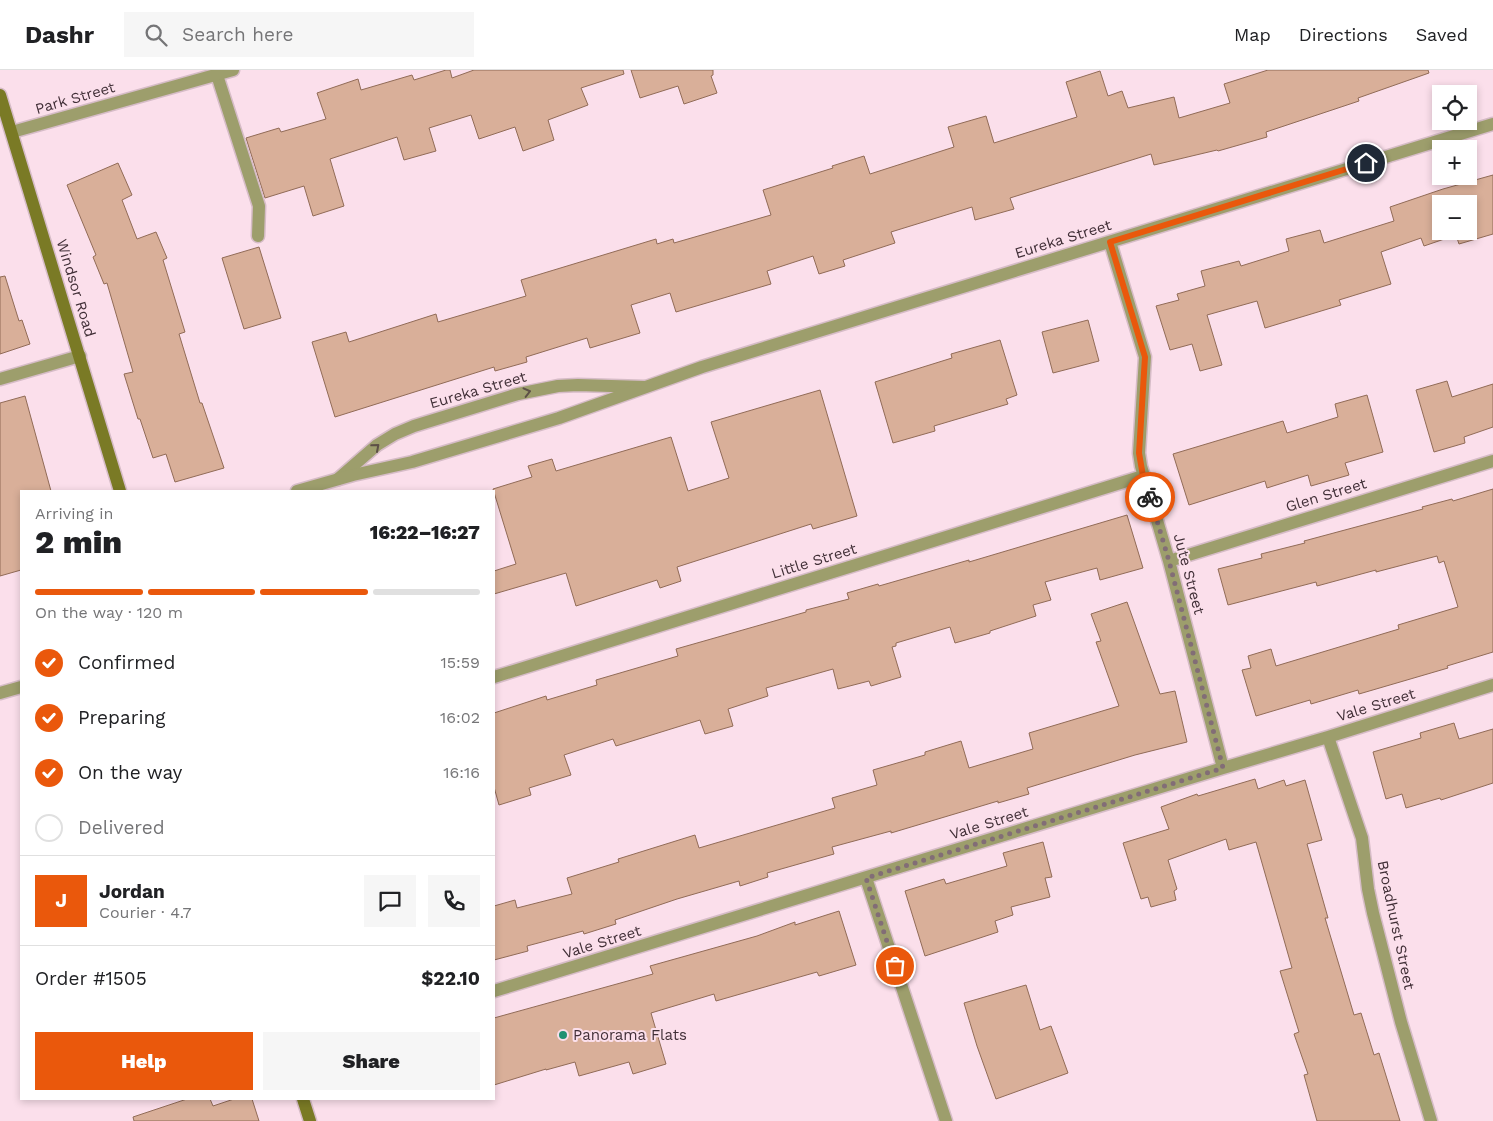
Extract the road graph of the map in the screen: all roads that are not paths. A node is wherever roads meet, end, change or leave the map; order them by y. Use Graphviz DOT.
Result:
graph roads {
  1 [pos="233,70"];
  2 [pos="217,75"];
  3 [pos="0,95"];
  4 [pos="1493,124"];
  5 [pos="12,132"];
  6 [pos="258,236"];
  7 [pos="1110,242"];
  8 [pos="80,356"];
  9 [pos="0,379"];
  10 [pos="644,388"];
  11 [pos="1493,461"];
  12 [pos="1143,476"];
  13 [pos="338,478"];
  14 [pos="120,490"];
  15 [pos="300,490"];
  16 [pos="1169,561"];
  17 [pos="495,677"];
  18 [pos="1493,685"];
  19 [pos="20,687"];
  20 [pos="0,693"];
  21 [pos="1328,737"];
  22 [pos="1223,768"];
  23 [pos="866,878"];
  24 [pos="495,992"];
  25 [pos="303,1100"];
  26 [pos="310,1121"];
  27 [pos="946,1121"];
  28 [pos="1431,1121"];
  1 -- 2 [label="street, Park Street"];
  2 -- 5 [label="street, Park Street"];
  2 -- 6 [label="street"];
  3 -- 5 [label="main road, Windsor Road"];
  4 -- 7 [label="street, Eureka Street"];
  5 -- 8 [label="main road, Windsor Road"];
  7 -- 10 [label="street, Eureka Street"];
  7 -- 12 [label="street, Jute Street"];
  8 -- 9 [label="street"];
  8 -- 14 [label="main road, Windsor Road"];
  10 -- 13 [label="street, Eureka Street"];
  13 -- 10 [label="street, Eureka Street, one-way"];
  11 -- 16 [label="street, Glen Street"];
  12 -- 16 [label="street, Jute Street"];
  12 -- 17 [label="street, Little Street"];
  13 -- 15 [label="street, Eureka Street"];
  16 -- 22 [label="street, Jute Street"];
  18 -- 21 [label="street, Vale Street"];
  19 -- 20 [label="street"];
  21 -- 22 [label="street, Vale Street"];
  21 -- 28 [label="street, Broadhurst Street"];
  22 -- 23 [label="street, Vale Street"];
  23 -- 24 [label="street, Vale Street"];
  23 -- 27 [label="street"];
  25 -- 26 [label="main road"];
}
